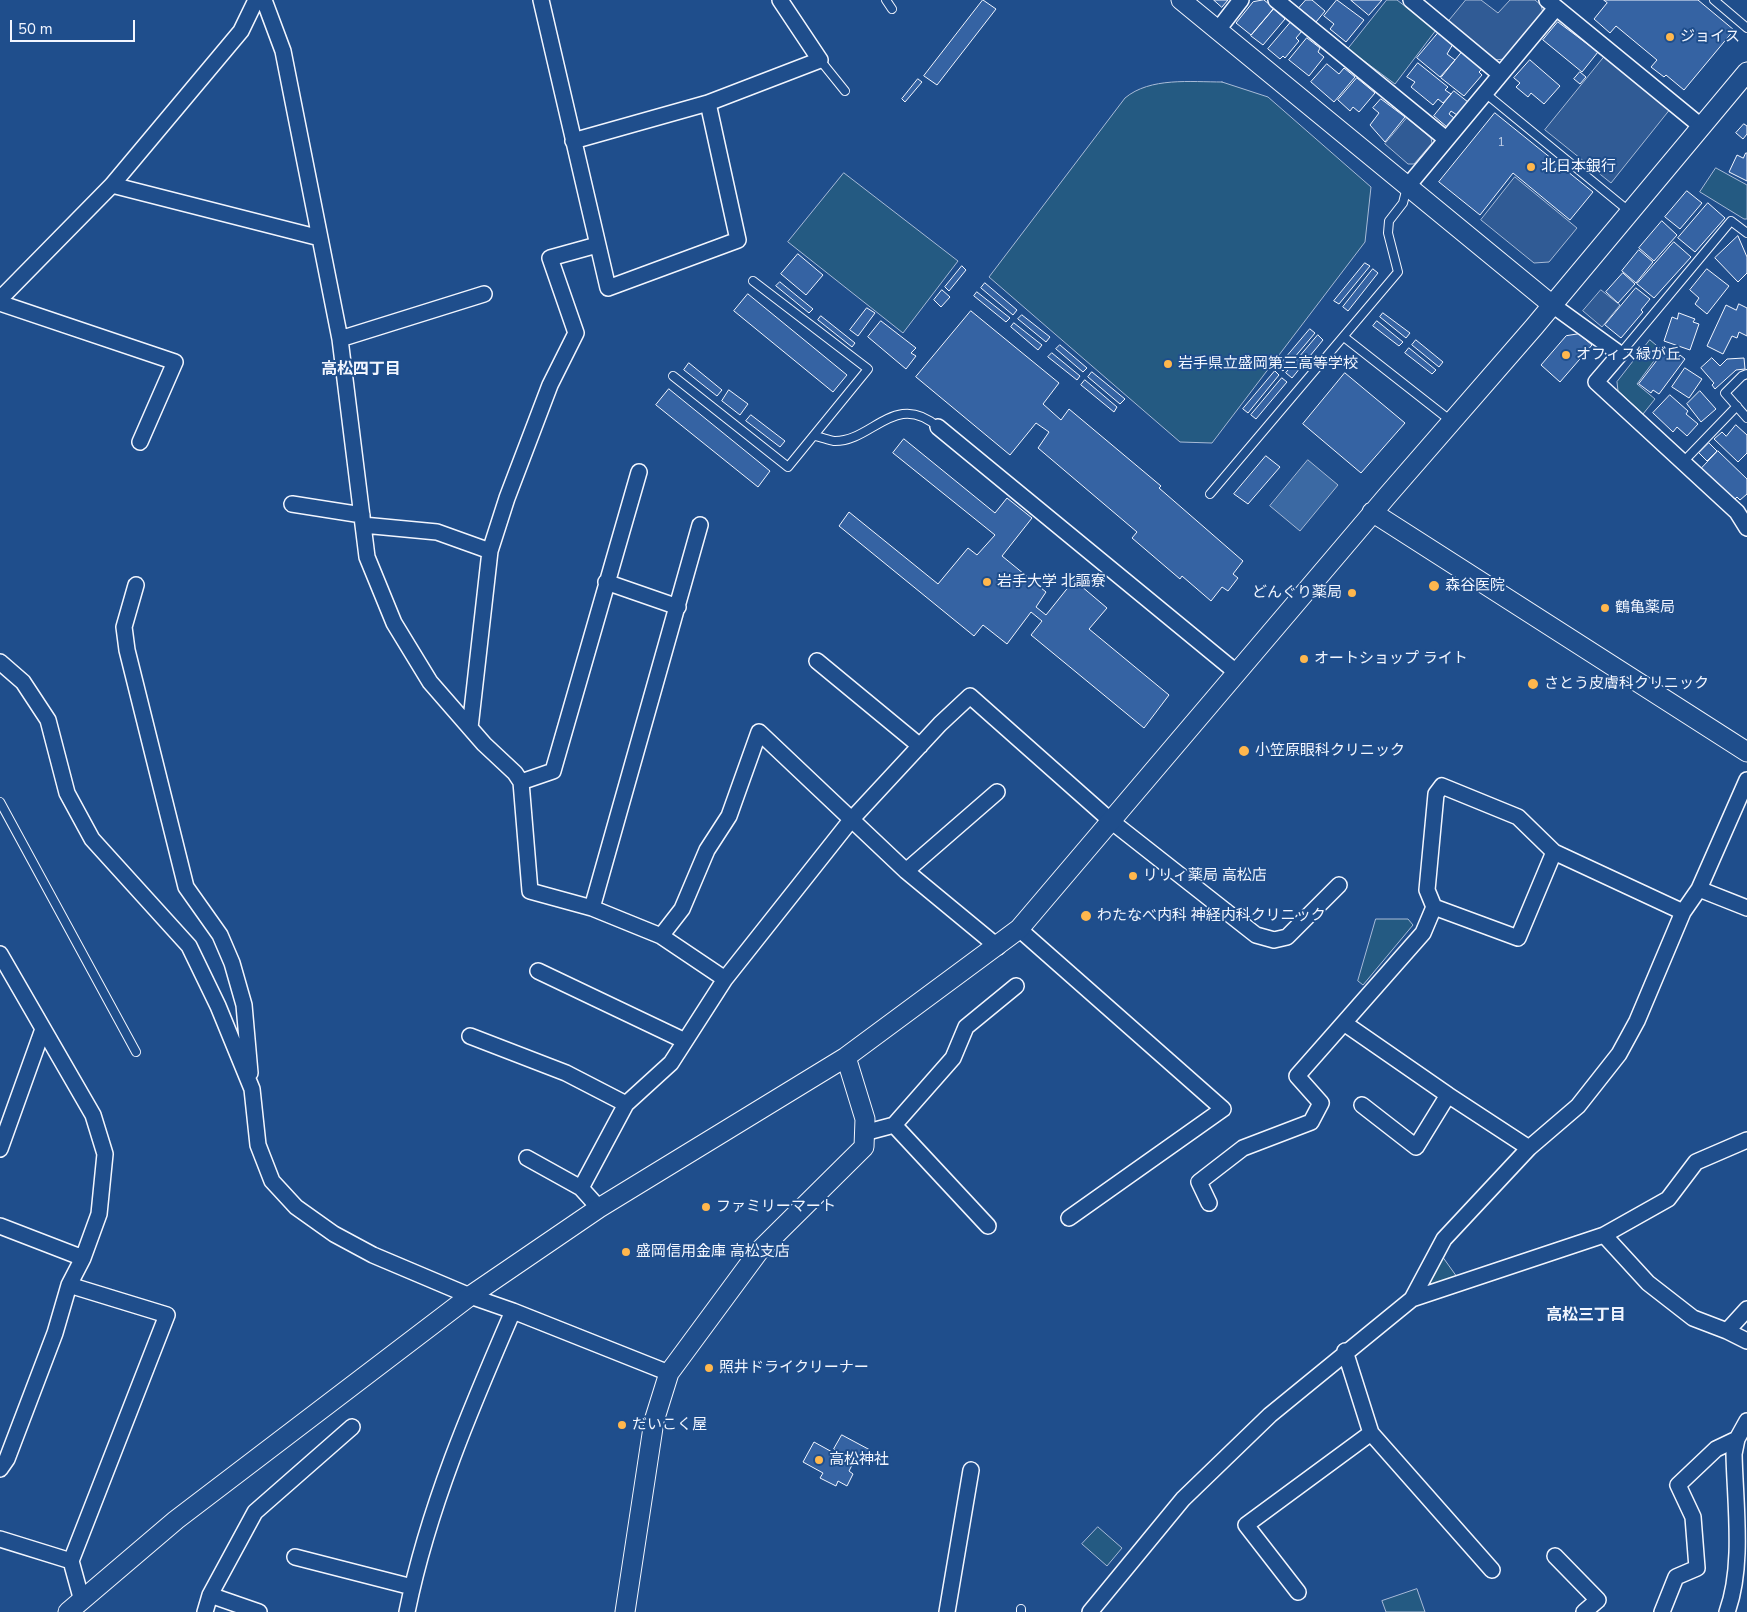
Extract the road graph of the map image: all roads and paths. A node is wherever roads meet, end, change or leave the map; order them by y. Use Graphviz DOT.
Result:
graph roads {
  1 [pos="256,0"];
  2 [pos="264,0"];
  3 [pos="541,0"];
  4 [pos="780,0"];
  5 [pos="886,0"];
  6 [pos="1181,0"];
  7 [pos="1241,0"];
  8 [pos="1276,0"];
  9 [pos="1411,0"];
  10 [pos="1714,0"];
  11 [pos="1552,4"];
  12 [pos="892,9"];
  13 [pos="1747,28"];
  14 [pos="1217,30"];
  15 [pos="820,60"];
  16 [pos="1747,72"];
  17 [pos="1500,74"];
  18 [pos="845,91"];
  19 [pos="1485,93"];
  20 [pos="708,103"];
  21 [pos="1702,127"];
  22 [pos="1446,139"];
  23 [pos="573,141"];
  24 [pos="112,185"];
  25 [pos="1407,187"];
  26 [pos="1630,212"];
  27 [pos="1747,233"];
  28 [pos="320,238"];
  29 [pos="597,245"];
  30 [pos="753,281"];
  31 [pos="484,294"];
  32 [pos="0,299"];
  33 [pos="0,303"];
  34 [pos="1551,304"];
  35 [pos="1344,337"];
  36 [pos="340,339"];
  37 [pos="1620,354"];
  38 [pos="1747,374"];
  39 [pos="673,376"];
  40 [pos="1737,406"];
  41 [pos="1747,418"];
  42 [pos="1452,422"];
  43 [pos="938,427"];
  44 [pos="815,436"];
  45 [pos="140,442"];
  46 [pos="1684,461"];
  47 [pos="639,472"];
  48 [pos="1210,494"];
  49 [pos="292,504"];
  50 [pos="1372,512"];
  51 [pos="363,520"];
  52 [pos="700,525"];
  53 [pos="1747,528"];
  54 [pos="490,551"];
  55 [pos="606,582"];
  56 [pos="136,585"];
  57 [pos="678,607"];
  58 [pos="817,661"];
  59 [pos="1,664"];
  60 [pos="1236,672"];
  61 [pos="470,728"];
  62 [pos="920,746"];
  63 [pos="1747,752"];
  64 [pos="1747,780"];
  65 [pos="521,782"];
  66 [pos="997,792"];
  67 [pos="0,802"];
  68 [pos="851,820"];
  69 [pos="1110,821"];
  70 [pos="1554,852"];
  71 [pos="906,872"];
  72 [pos="1339,885"];
  73 [pos="1699,889"];
  74 [pos="1434,907"];
  75 [pos="592,908"];
  76 [pos="1747,908"];
  77 [pos="1683,912"];
  78 [pos="1019,930"];
  79 [pos="661,936"];
  80 [pos="998,946"];
  81 [pos="0,954"];
  82 [pos="538,971"];
  83 [pos="726,979"];
  84 [pos="1016,986"];
  85 [pos="1344,1023"];
  86 [pos="43,1029"];
  87 [pos="470,1036"];
  88 [pos="685,1041"];
  89 [pos="136,1052"];
  90 [pos="846,1057"];
  91 [pos="252,1089"];
  92 [pos="1448,1095"];
  93 [pos="626,1104"];
  94 [pos="1362,1105"];
  95 [pos="894,1125"];
  96 [pos="864,1133"];
  97 [pos="1747,1140"];
  98 [pos="1529,1148"];
  99 [pos="0,1149"];
  100 [pos="527,1158"];
  101 [pos="581,1188"];
  102 [pos="1209,1203"];
  103 [pos="599,1208"];
  104 [pos="1069,1218"];
  105 [pos="0,1226"];
  106 [pos="988,1226"];
  107 [pos="1604,1235"];
  108 [pos="83,1258"];
  109 [pos="69,1285"];
  110 [pos="470,1296"];
  111 [pos="1412,1299"];
  112 [pos="1747,1309"];
  113 [pos="512,1311"];
  114 [pos="1727,1331"];
  115 [pos="1747,1341"];
  116 [pos="1345,1351"];
  117 [pos="669,1374"];
  118 [pos="1747,1421"];
  119 [pos="352,1427"];
  120 [pos="1371,1433"];
  121 [pos="1737,1439"];
  122 [pos="0,1469"];
  123 [pos="971,1470"];
  124 [pos="0,1539"];
  125 [pos="1555,1556"];
  126 [pos="295,1557"];
  127 [pos="72,1561"];
  128 [pos="1492,1570"];
  129 [pos="412,1587"];
  130 [pos="1298,1592"];
  131 [pos="210,1595"];
  132 [pos="75,1607"];
  133 [pos="205,1612"];
  134 [pos="260,1612"];
  135 [pos="407,1612"];
  136 [pos="625,1612"];
  137 [pos="947,1612"];
  138 [pos="1090,1612"];
  139 [pos="1584,1612"];
  140 [pos="1662,1612"];
  141 [pos="1727,1612"];
  1 -- 24 [label="street"];
  2 -- 28 [label="street"];
  3 -- 23 [label="street"];
  4 -- 15 [label="street"];
  5 -- 12 [label="lane"];
  6 -- 14 [label="street"];
  7 -- 14 [label="street"];
  8 -- 22 [label="street"];
  9 -- 17 [label="street"];
  10 -- 13 [label="lane"];
  11 -- 17 [label="street"];
  11 -- 21 [label="street"];
  14 -- 25 [label="street"];
  15 -- 18 [label="lane"];
  15 -- 20 [label="street"];
  16 -- 21 [label="street"];
  17 -- 19 [label="street"];
  19 -- 22 [label="street"];
  19 -- 26 [label="lane"];
  20 -- 23 [label="street"];
  20 -- 29 [label="street"];
  21 -- 26 [label="street"];
  22 -- 25 [label="street"];
  23 -- 29 [label="street"];
  24 -- 28 [label="street"];
  24 -- 32 [label="street"];
  25 -- 34 [label="street"];
  25 -- 35 [label="lane"];
  26 -- 34 [label="street"];
  27 -- 37 [label="lane"];
  28 -- 36 [label="street"];
  29 -- 54 [label="street"];
  30 -- 44 [label="lane"];
  31 -- 36 [label="street"];
  33 -- 45 [label="street"];
  34 -- 37 [label="street"];
  34 -- 42 [label="street"];
  35 -- 42 [label="lane"];
  35 -- 48 [label="lane"];
  36 -- 51 [label="street"];
  37 -- 46 [label="street"];
  38 -- 40 [label="lane"];
  39 -- 44 [label="lane"];
  40 -- 41 [label="lane"];
  40 -- 46 [label="lane"];
  42 -- 50 [label="street"];
  43 -- 44 [label="lane"];
  43 -- 60 [label="street"];
  46 -- 53 [label="street"];
  47 -- 55 [label="street"];
  49 -- 51 [label="street"];
  50 -- 60 [label="street"];
  50 -- 63 [label="street"];
  51 -- 54 [label="street"];
  51 -- 61 [label="street"];
  52 -- 57 [label="street"];
  54 -- 61 [label="street"];
  55 -- 57 [label="street"];
  55 -- 65 [label="street"];
  56 -- 91 [label="street"];
  57 -- 75 [label="street"];
  58 -- 62 [label="street"];
  59 -- 91 [label="street"];
  60 -- 69 [label="street"];
  61 -- 65 [label="street"];
  62 -- 68 [label="street"];
  62 -- 69 [label="street"];
  64 -- 73 [label="street"];
  65 -- 75 [label="street"];
  66 -- 71 [label="street"];
  67 -- 89 [label="lane"];
  68 -- 71 [label="street"];
  68 -- 79 [label="street"];
  68 -- 83 [label="street"];
  69 -- 72 [label="street"];
  69 -- 78 [label="street"];
  70 -- 74 [label="street"];
  70 -- 74 [label="street"];
  70 -- 77 [label="street"];
  71 -- 80 [label="street"];
  73 -- 76 [label="street"];
  73 -- 77 [label="street"];
  74 -- 85 [label="street"];
  75 -- 79 [label="street"];
  77 -- 98 [label="street"];
  78 -- 80 [label="street"];
  78 -- 104 [label="street"];
  79 -- 83 [label="street"];
  80 -- 90 [label="street"];
  81 -- 86 [label="street"];
  82 -- 88 [label="street"];
  83 -- 88 [label="street"];
  84 -- 95 [label="street"];
  85 -- 92 [label="street"];
  85 -- 102 [label="street"];
  86 -- 99 [label="street"];
  86 -- 108 [label="street"];
  87 -- 93 [label="street"];
  88 -- 93 [label="street"];
  90 -- 96 [label="street"];
  90 -- 103 [label="street"];
  91 -- 110 [label="street"];
  92 -- 94 [label="street"];
  92 -- 98 [label="street"];
  93 -- 101 [label="street"];
  95 -- 96 [label="street"];
  95 -- 106 [label="street"];
  96 -- 117 [label="street"];
  97 -- 107 [label="street"];
  98 -- 111 [label="street"];
  100 -- 101 [label="street"];
  101 -- 103 [label="street"];
  103 -- 110 [label="street"];
  105 -- 108 [label="street"];
  107 -- 111 [label="street"];
  107 -- 114 [label="street"];
  108 -- 109 [label="street"];
  109 -- 122 [label="street"];
  109 -- 127 [label="street"];
  110 -- 113 [label="street"];
  110 -- 132 [label="street"];
  111 -- 116 [label="street"];
  112 -- 114 [label="street"];
  113 -- 117 [label="street"];
  113 -- 129 [label="street"];
  114 -- 115 [label="street"];
  116 -- 120 [label="street"];
  116 -- 138 [label="street"];
  117 -- 136 [label="street"];
  118 -- 121 [label="street"];
  119 -- 131 [label="street"];
  120 -- 128 [label="street"];
  120 -- 130 [label="street"];
  121 -- 140 [label="street"];
  121 -- 141 [label="street"];
  123 -- 137 [label="street"];
  124 -- 127 [label="street"];
  125 -- 139 [label="street"];
  126 -- 129 [label="street"];
  127 -- 132 [label="street"];
  129 -- 135 [label="street"];
  131 -- 133 [label="street"];
  131 -- 134 [label="street"];
}
